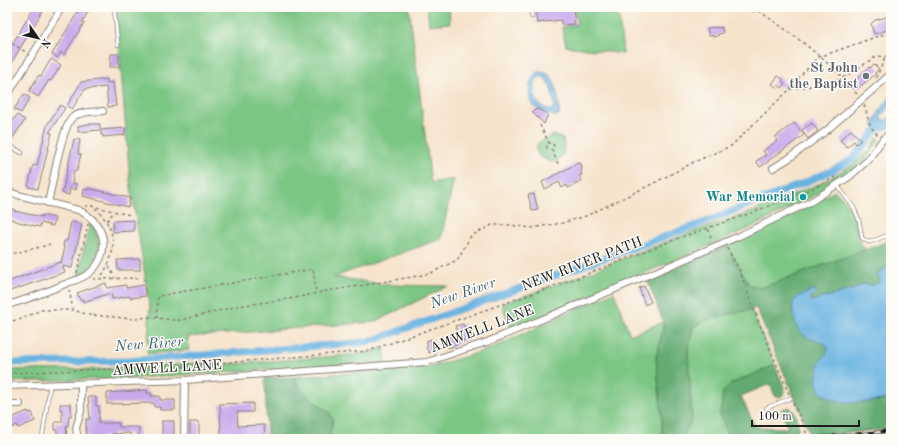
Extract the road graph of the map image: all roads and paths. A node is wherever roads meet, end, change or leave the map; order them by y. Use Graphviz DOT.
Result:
graph roads {
  1 [pos="62,7"];
  2 [pos="114,7"];
  3 [pos="531,7"];
  4 [pos="754,8"];
  5 [pos="532,17"];
  6 [pos="891,38"];
  7 [pos="7,40"];
  8 [pos="118,45"];
  9 [pos="891,52"];
  10 [pos="32,56"];
  11 [pos="819,57"];
  12 [pos="885,57"];
  13 [pos="891,74"];
  14 [pos="843,78"];
  15 [pos="875,82"];
  16 [pos="789,90"];
  17 [pos="857,95"];
  18 [pos="7,96"];
  19 [pos="888,98"];
  20 [pos="891,102"];
  21 [pos="866,108"];
  22 [pos="103,111"];
  23 [pos="540,125"];
  24 [pos="891,132"];
  25 [pos="879,135"];
  26 [pos="549,143"];
  27 [pos="7,144"];
  28 [pos="552,150"];
  29 [pos="22,153"];
  30 [pos="559,166"];
  31 [pos="773,168"];
  32 [pos="842,174"];
  33 [pos="837,186"];
  34 [pos="7,191"];
  35 [pos="48,203"];
  36 [pos="83,206"];
  37 [pos="114,211"];
  38 [pos="130,215"];
  39 [pos="90,217"];
  40 [pos="107,222"];
  41 [pos="708,228"];
  42 [pos="891,234"];
  43 [pos="713,243"];
  44 [pos="724,243"];
  45 [pos="50,244"];
  46 [pos="7,255"];
  47 [pos="109,266"];
  48 [pos="115,278"];
  49 [pos="141,278"];
  50 [pos="90,280"];
  51 [pos="75,281"];
  52 [pos="67,284"];
  53 [pos="316,293"];
  54 [pos="7,305"];
  55 [pos="73,310"];
  56 [pos="157,318"];
  57 [pos="7,322"];
  58 [pos="7,373"];
  59 [pos="185,380"];
  60 [pos="81,384"];
  61 [pos="7,386"];
  62 [pos="50,386"];
  63 [pos="791,398"];
  64 [pos="7,404"];
  65 [pos="20,404"];
  66 [pos="766,408"];
  67 [pos="42,439"];
  68 [pos="78,439"];
  69 [pos="184,439"];
  70 [pos="808,439"];
  1 -- 10 [label="street"];
  2 -- 8 [label="lane"];
  3 -- 5 [label="lane"];
  4 -- 11 [label="path"];
  6 -- 11 [label="path"];
  7 -- 10 [label="path"];
  9 -- 12 [label="path"];
  10 -- 18 [label="street"];
  11 -- 14 [label="path"];
  11 -- 16 [label="path"];
  12 -- 14 [label="path"];
  12 -- 15 [label="path"];
  13 -- 31 [label="street"];
  14 -- 16 [label="path"];
  14 -- 17 [label="path"];
  16 -- 53 [label="path"];
  19 -- 20 [label="path"];
  21 -- 25 [label="path"];
  22 -- 35 [label="street"];
  23 -- 26 [label="path"];
  24 -- 33 [label="street, AMWELL LANE"];
  26 -- 28 [label="path"];
  26 -- 28 [label="path"];
  27 -- 29 [label="lane"];
  28 -- 30 [label="path"];
  32 -- 41 [label="path, NEW RIVER PATH"];
  33 -- 42 [label="lane"];
  33 -- 44 [label="street, AMWELL LANE"];
  34 -- 35 [label="street"];
  35 -- 39 [label="street"];
  36 -- 37 [label="path"];
  37 -- 38 [label="path"];
  37 -- 40 [label="path"];
  39 -- 51 [label="path"];
  39 -- 51 [label="street"];
  41 -- 43 [label="path"];
  41 -- 58 [label="path, NEW RIVER PATH"];
  44 -- 59 [label="street, AMWELL LANE"];
  44 -- 63 [label="path"];
  45 -- 46 [label="path"];
  47 -- 48 [label="path"];
  48 -- 49 [label="path"];
  48 -- 50 [label="path"];
  51 -- 52 [label="street"];
  52 -- 54 [label="street"];
  52 -- 55 [label="path"];
  53 -- 56 [label="path"];
  53 -- 56 [label="path"];
  55 -- 56 [label="path"];
  55 -- 57 [label="path"];
  59 -- 60 [label="street, AMWELL LANE"];
  59 -- 69 [label="street"];
  60 -- 62 [label="street, AMWELL LANE"];
  60 -- 68 [label="street"];
  61 -- 62 [label="street, AMWELL LANE"];
  62 -- 67 [label="lane"];
  63 -- 66 [label="lane"];
  63 -- 70 [label="path"];
  64 -- 65 [label="street"];
}
